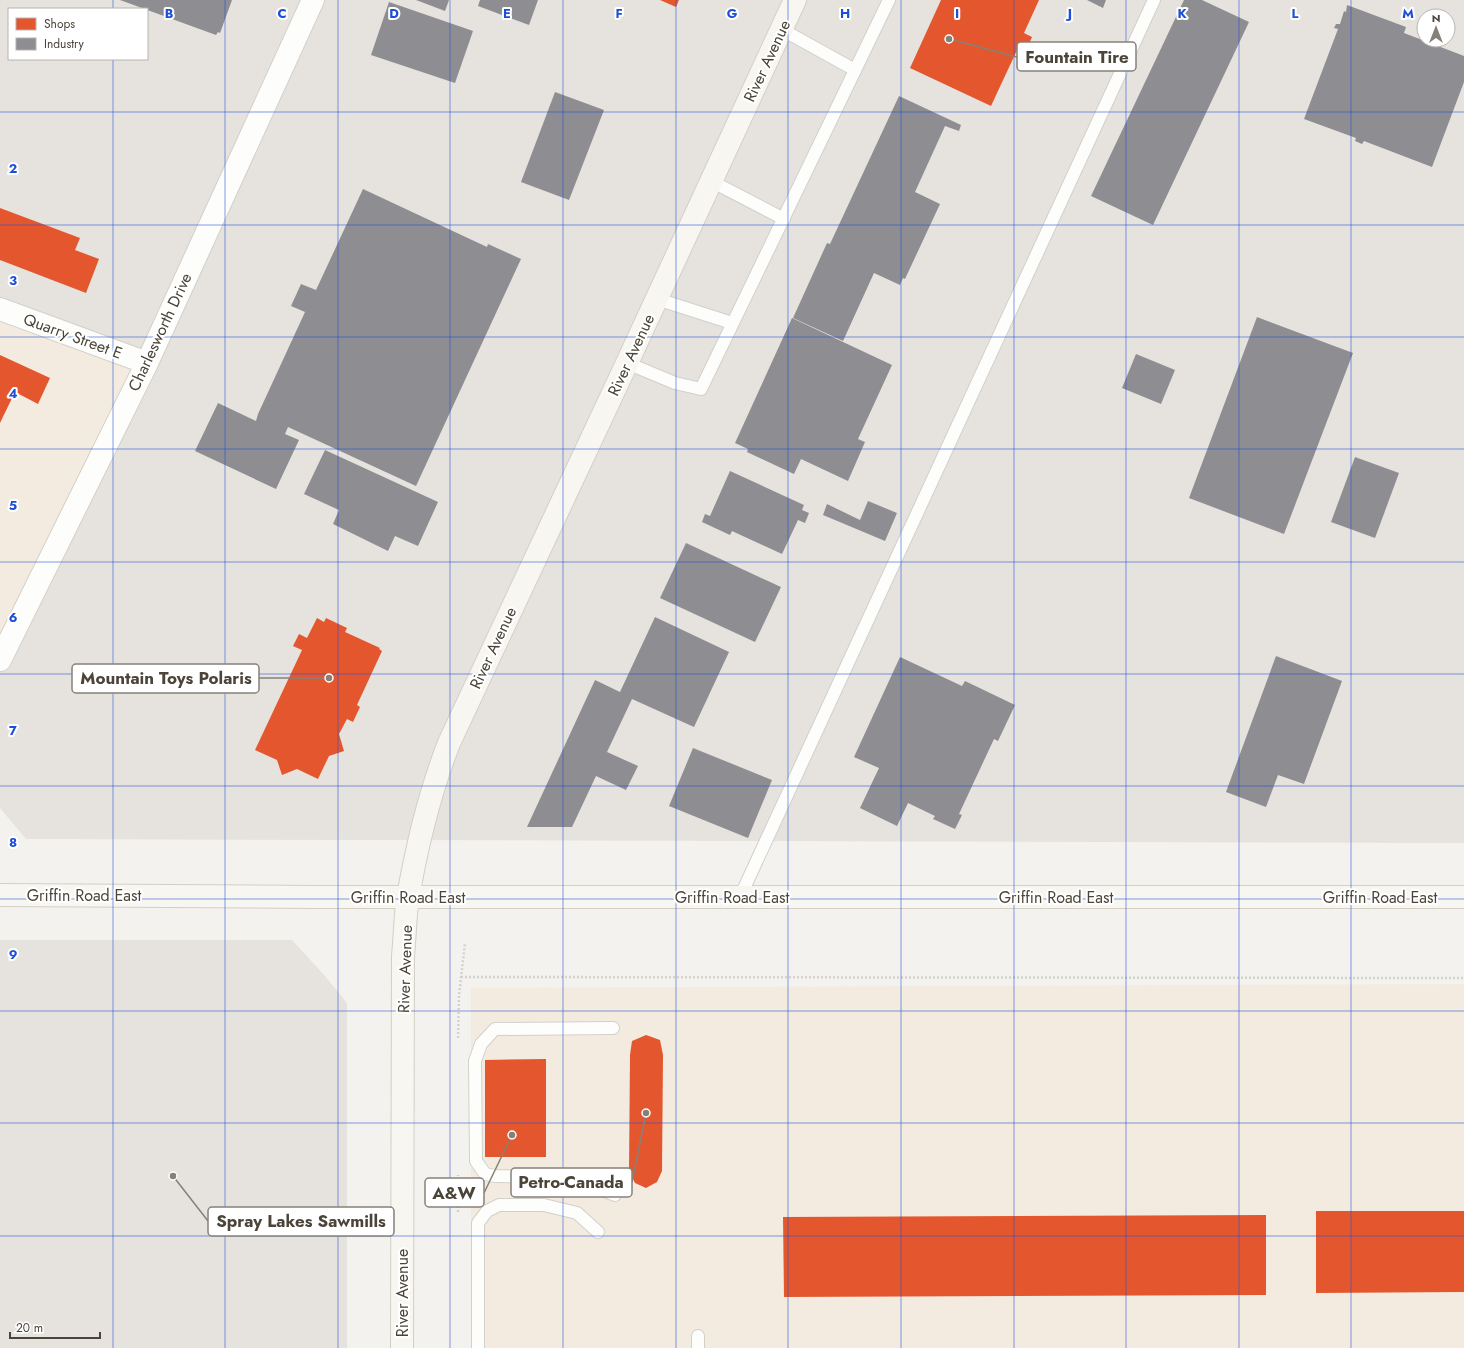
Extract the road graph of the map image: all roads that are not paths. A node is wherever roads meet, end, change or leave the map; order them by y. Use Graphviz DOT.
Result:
graph roads {
  1 [pos="313,0"];
  2 [pos="795,0"];
  3 [pos="889,0"];
  4 [pos="1154,0"];
  5 [pos="781,29"];
  6 [pos="855,70"];
  7 [pos="711,181"];
  8 [pos="784,219"];
  9 [pos="657,299"];
  10 [pos="0,309"];
  11 [pos="732,323"];
  12 [pos="147,363"];
  13 [pos="627,363"];
  14 [pos="0,660"];
  15 [pos="0,895"];
  16 [pos="408,897"];
  17 [pos="740,897"];
  18 [pos="1464,897"];
  19 [pos="613,1028"];
  20 [pos="615,1195"];
  21 [pos="598,1232"];
  22 [pos="402,1348"];
  23 [pos="478,1348"];
  1 -- 12 [label="street, Charlesworth Drive"];
  2 -- 5 [label="main road, River Avenue"];
  3 -- 6 [label="lane"];
  4 -- 17 [label="lane"];
  5 -- 6 [label="lane"];
  5 -- 7 [label="main road, River Avenue"];
  6 -- 8 [label="lane"];
  7 -- 8 [label="lane"];
  7 -- 9 [label="main road, River Avenue"];
  8 -- 11 [label="lane"];
  9 -- 11 [label="lane"];
  9 -- 13 [label="main road, River Avenue"];
  10 -- 12 [label="street, Quarry Street E"];
  11 -- 13 [label="lane"];
  12 -- 14 [label="street, Charlesworth Drive"];
  13 -- 16 [label="main road, River Avenue"];
  15 -- 16 [label="main road, Griffin Road East"];
  16 -- 17 [label="main road, Griffin Road East"];
  16 -- 22 [label="main road, River Avenue"];
  17 -- 18 [label="main road, Griffin Road East"];
  19 -- 20 [label="lane"];
  21 -- 23 [label="lane"];
}
